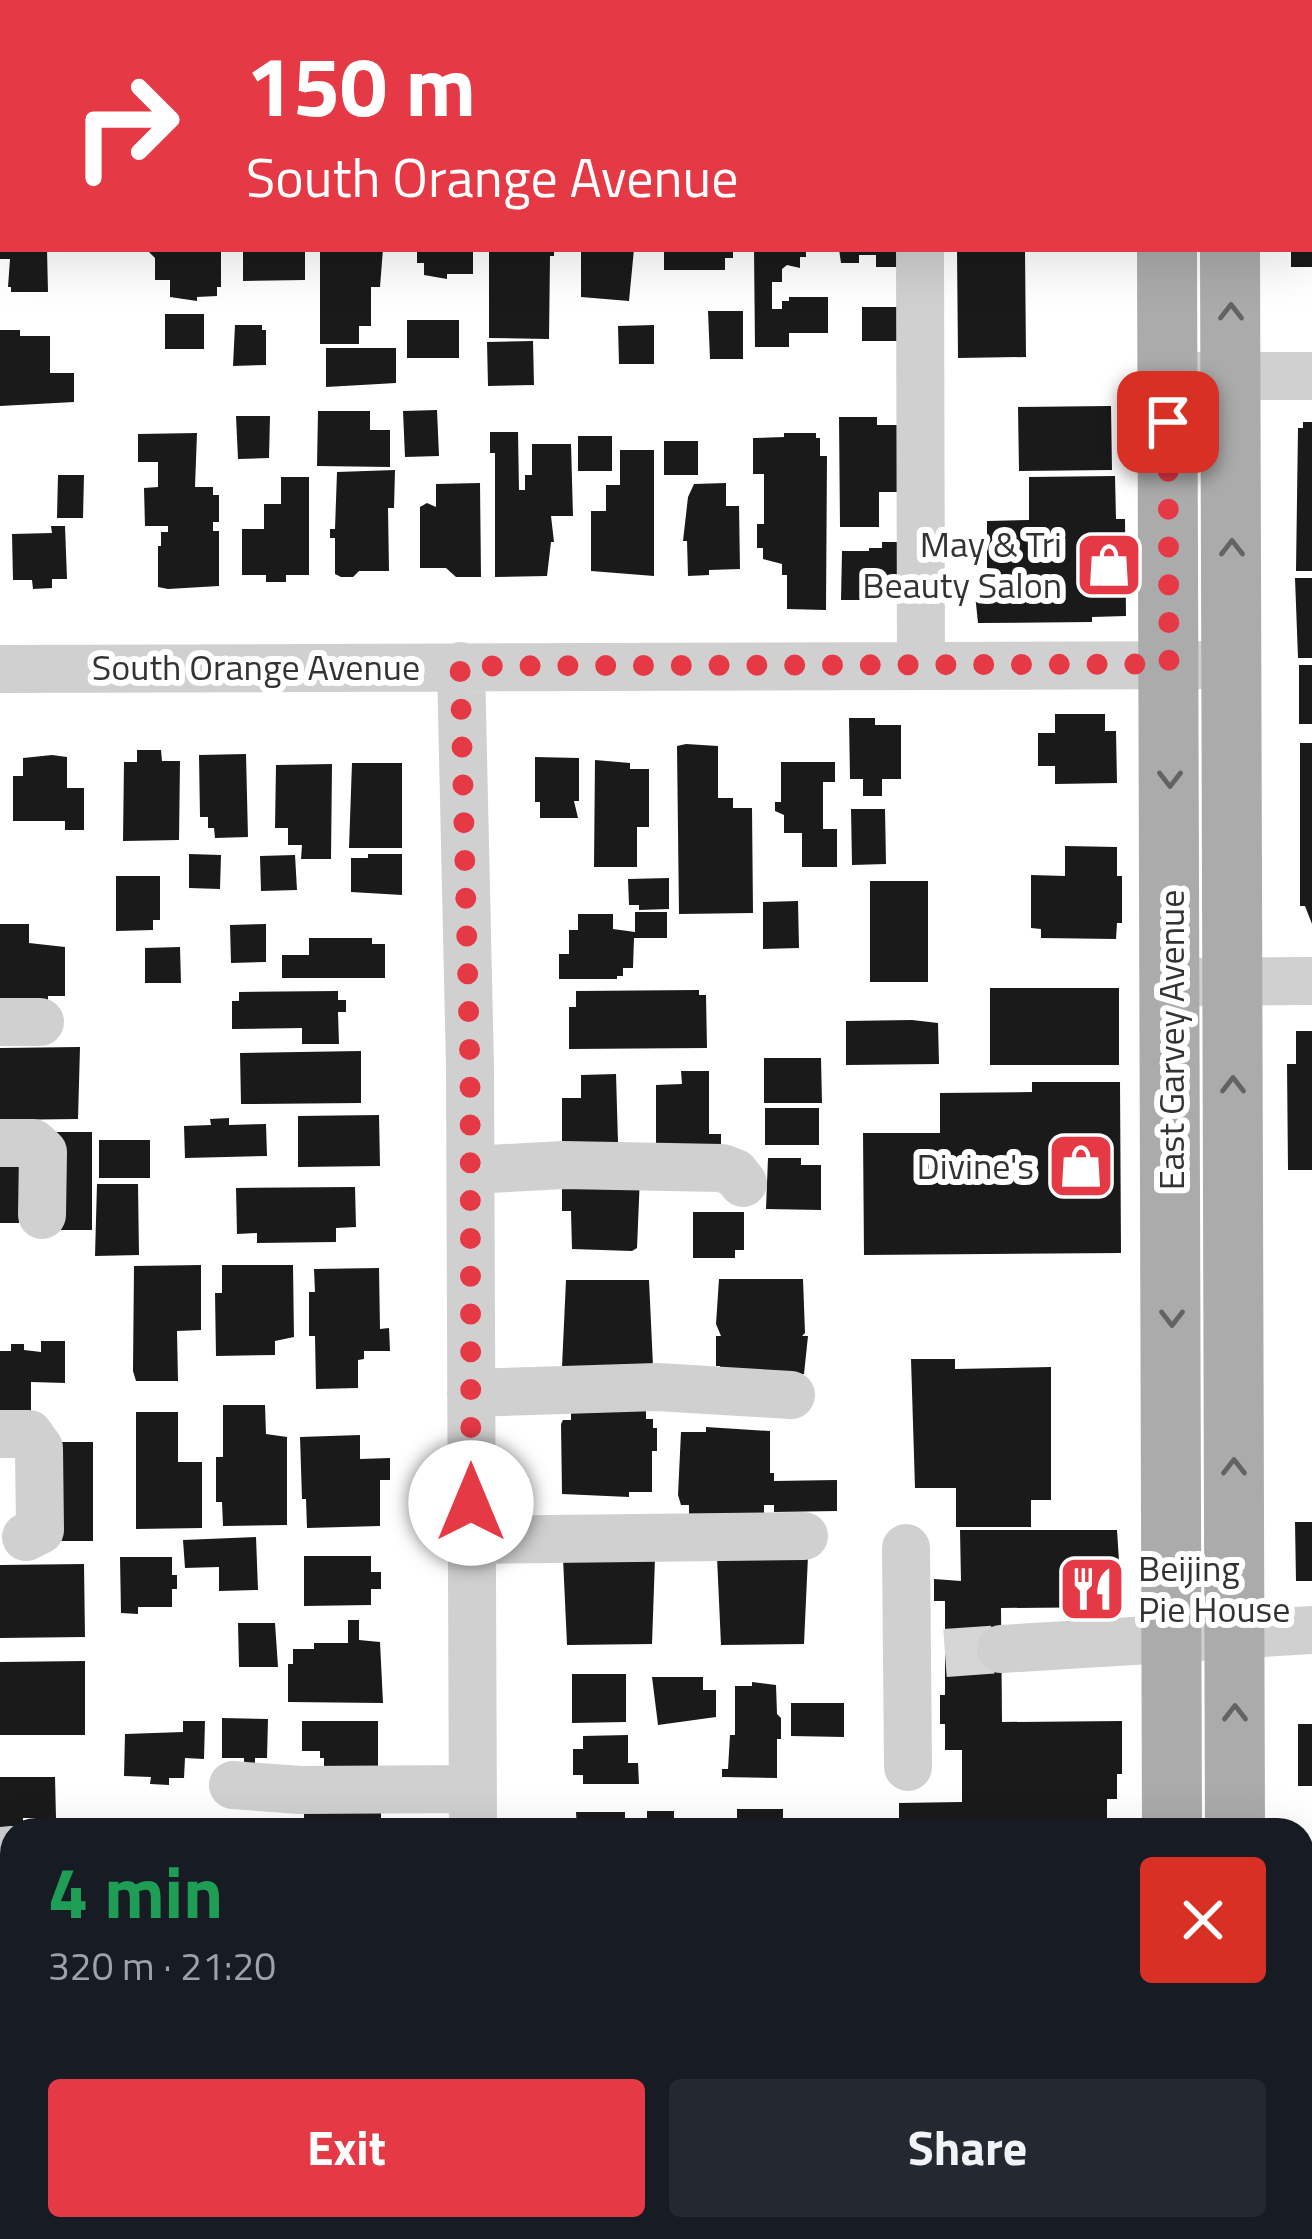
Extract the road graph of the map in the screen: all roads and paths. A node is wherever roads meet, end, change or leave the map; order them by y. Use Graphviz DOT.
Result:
graph roads {
  1 [pos="920,252"];
  2 [pos="1167,252"];
  3 [pos="1230,252"];
  4 [pos="1168,376"];
  5 [pos="1231,376"];
  6 [pos="1312,376"];
  7 [pos="921,664"];
  8 [pos="1169,664"];
  9 [pos="1232,664"];
  10 [pos="460,666"];
  11 [pos="0,668"];
  12 [pos="1232,981"];
  13 [pos="1312,981"];
  14 [pos="1172,982"];
  15 [pos="0,1143"];
  16 [pos="471,1170"];
  17 [pos="743,1184"];
  18 [pos="1172,1201"];
  19 [pos="1233,1202"];
  20 [pos="42,1215"];
  21 [pos="471,1393"];
  22 [pos="790,1395"];
  23 [pos="0,1434"];
  24 [pos="804,1536"];
  25 [pos="26,1538"];
  26 [pos="471,1540"];
  27 [pos="906,1548"];
  28 [pos="1312,1630"];
  29 [pos="1173,1637"];
  30 [pos="1235,1637"];
  31 [pos="1001,1649"];
  32 [pos="908,1766"];
  33 [pos="232,1785"];
  34 [pos="472,1809"];
  35 [pos="1172,1818"];
  36 [pos="1235,1818"];
  1 -- 7 [label="street"];
  2 -- 4 [label="main road, East Garvey Avenue"];
  5 -- 3 [label="main road, East Garvey Avenue, one-way"];
  4 -- 5 [label="street"];
  4 -- 8 [label="main road, East Garvey Avenue"];
  5 -- 6 [label="street"];
  9 -- 5 [label="main road, East Garvey Avenue, one-way"];
  7 -- 8 [label="street, South Orange Avenue"];
  7 -- 10 [label="street, South Orange Avenue"];
  8 -- 9 [label="street, South Orange Avenue"];
  8 -- 14 [label="main road, East Garvey Avenue, one-way"];
  9 -- 12 [label="main road, East Garvey Avenue"];
  10 -- 11 [label="street, South Orange Avenue"];
  10 -- 16 [label="street"];
  12 -- 13 [label="street"];
  12 -- 14 [label="street"];
  19 -- 12 [label="main road, East Garvey Avenue, one-way"];
  14 -- 18 [label="main road, East Garvey Avenue"];
  15 -- 20 [label="street"];
  16 -- 17 [label="street"];
  16 -- 21 [label="street"];
  18 -- 19 [label="main road"];
  18 -- 29 [label="main road, East Garvey Avenue, one-way"];
  30 -- 19 [label="main road, East Garvey Avenue, one-way"];
  21 -- 22 [label="street"];
  21 -- 26 [label="street"];
  23 -- 25 [label="street"];
  24 -- 26 [label="street"];
  26 -- 34 [label="street"];
  27 -- 32 [label="street"];
  28 -- 30 [label="street"];
  29 -- 30 [label="street"];
  29 -- 31 [label="street"];
  29 -- 35 [label="main road, East Garvey Avenue"];
  36 -- 30 [label="main road, East Garvey Avenue, one-way"];
  33 -- 34 [label="street"];
}
